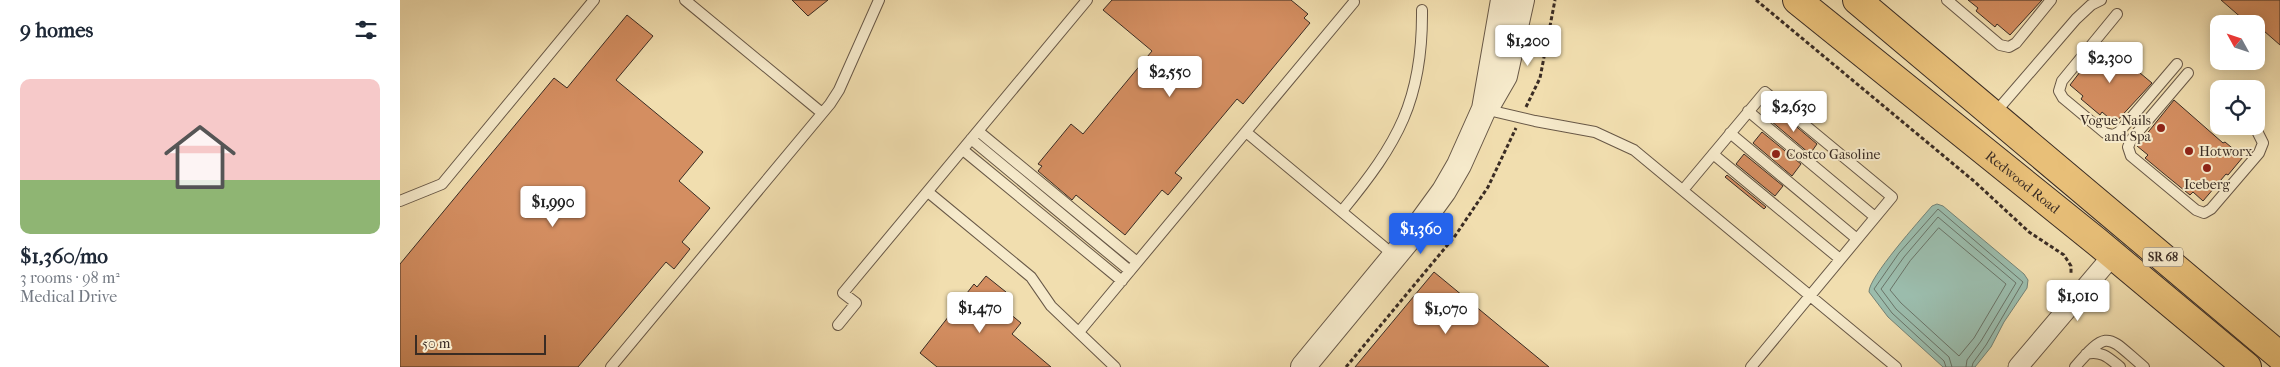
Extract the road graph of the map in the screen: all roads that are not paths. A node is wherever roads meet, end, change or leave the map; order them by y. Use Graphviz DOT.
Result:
graph roads {
  1 [pos="594,0"];
  2 [pos="685,0"];
  3 [pos="879,0"];
  4 [pos="1087,0"];
  5 [pos="1503,0"];
  6 [pos="1522,0"];
  7 [pos="1797,0"];
  8 [pos="1857,0"];
  9 [pos="1947,0"];
  10 [pos="2051,0"];
  11 [pos="2101,0"];
  12 [pos="1354,2"];
  13 [pos="1422,10"];
  14 [pos="2116,14"];
  15 [pos="2177,64"];
  16 [pos="2188,73"];
  17 [pos="1484,109"];
  18 [pos="1748,112"];
  19 [pos="822,113"];
  20 [pos="1994,115"];
  21 [pos="978,131"];
  22 [pos="1246,132"];
  23 [pos="1730,134"];
  24 [pos="2260,135"];
  25 [pos="971,140"];
  26 [pos="963,150"];
  27 [pos="1713,154"];
  28 [pos="1683,190"];
  29 [pos="928,192"];
  30 [pos="400,201"];
  31 [pos="1342,211"];
  32 [pos="1875,217"];
  33 [pos="1857,239"];
  34 [pos="2113,255"];
  35 [pos="1395,256"];
  36 [pos="1840,260"];
  37 [pos="1137,262"];
  38 [pos="1130,271"];
  39 [pos="1122,281"];
  40 [pos="1810,296"];
  41 [pos="838,325"];
  42 [pos="1079,332"];
  43 [pos="2086,354"];
  44 [pos="2280,356"];
  45 [pos="611,367"];
  46 [pos="1115,367"];
  47 [pos="1304,367"];
  48 [pos="1751,367"];
  49 [pos="1896,367"];
  50 [pos="2018,367"];
  51 [pos="2075,367"];
  52 [pos="2120,367"];
  53 [pos="2144,367"];
  54 [pos="2247,367"];
  1 -- 30 [label="lane"];
  2 -- 19 [label="lane"];
  3 -- 19 [label="lane"];
  4 -- 21 [label="lane"];
  5 -- 17 [label="street"];
  6 -- 17 [label="street"];
  7 -- 34 [label="main road, Redwood Road / SR 68"];
  8 -- 20 [label="main road, SR 68"];
  9 -- 10 [label="lane"];
  11 -- 20 [label="lane"];
  12 -- 22 [label="lane"];
  13 -- 31 [label="lane"];
  14 -- 15 [label="lane"];
  16 -- 24 [label="lane"];
  17 -- 28 [label="lane"];
  17 -- 35 [label="street"];
  18 -- 23 [label="lane"];
  18 -- 32 [label="lane"];
  18 -- 32 [label="lane"];
  19 -- 45 [label="lane"];
  20 -- 44 [label="main road, SR 68"];
  21 -- 25 [label="lane"];
  21 -- 37 [label="lane"];
  22 -- 31 [label="lane"];
  22 -- 37 [label="lane"];
  23 -- 27 [label="lane"];
  23 -- 33 [label="lane"];
  25 -- 26 [label="lane"];
  25 -- 38 [label="lane"];
  26 -- 29 [label="lane"];
  26 -- 39 [label="lane"];
  27 -- 28 [label="lane"];
  27 -- 36 [label="lane"];
  28 -- 40 [label="lane"];
  29 -- 41 [label="lane"];
  29 -- 42 [label="lane"];
  31 -- 35 [label="lane"];
  32 -- 33 [label="lane"];
  33 -- 36 [label="lane"];
  34 -- 50 [label="street"];
  34 -- 54 [label="main road, Redwood Road / SR 68"];
  35 -- 47 [label="street"];
  36 -- 40 [label="lane"];
  37 -- 38 [label="lane"];
  38 -- 39 [label="lane"];
  39 -- 42 [label="lane"];
  40 -- 48 [label="lane"];
  40 -- 49 [label="lane"];
  42 -- 46 [label="lane"];
  43 -- 51 [label="lane"];
  43 -- 52 [label="lane"];
  43 -- 53 [label="lane"];
}
